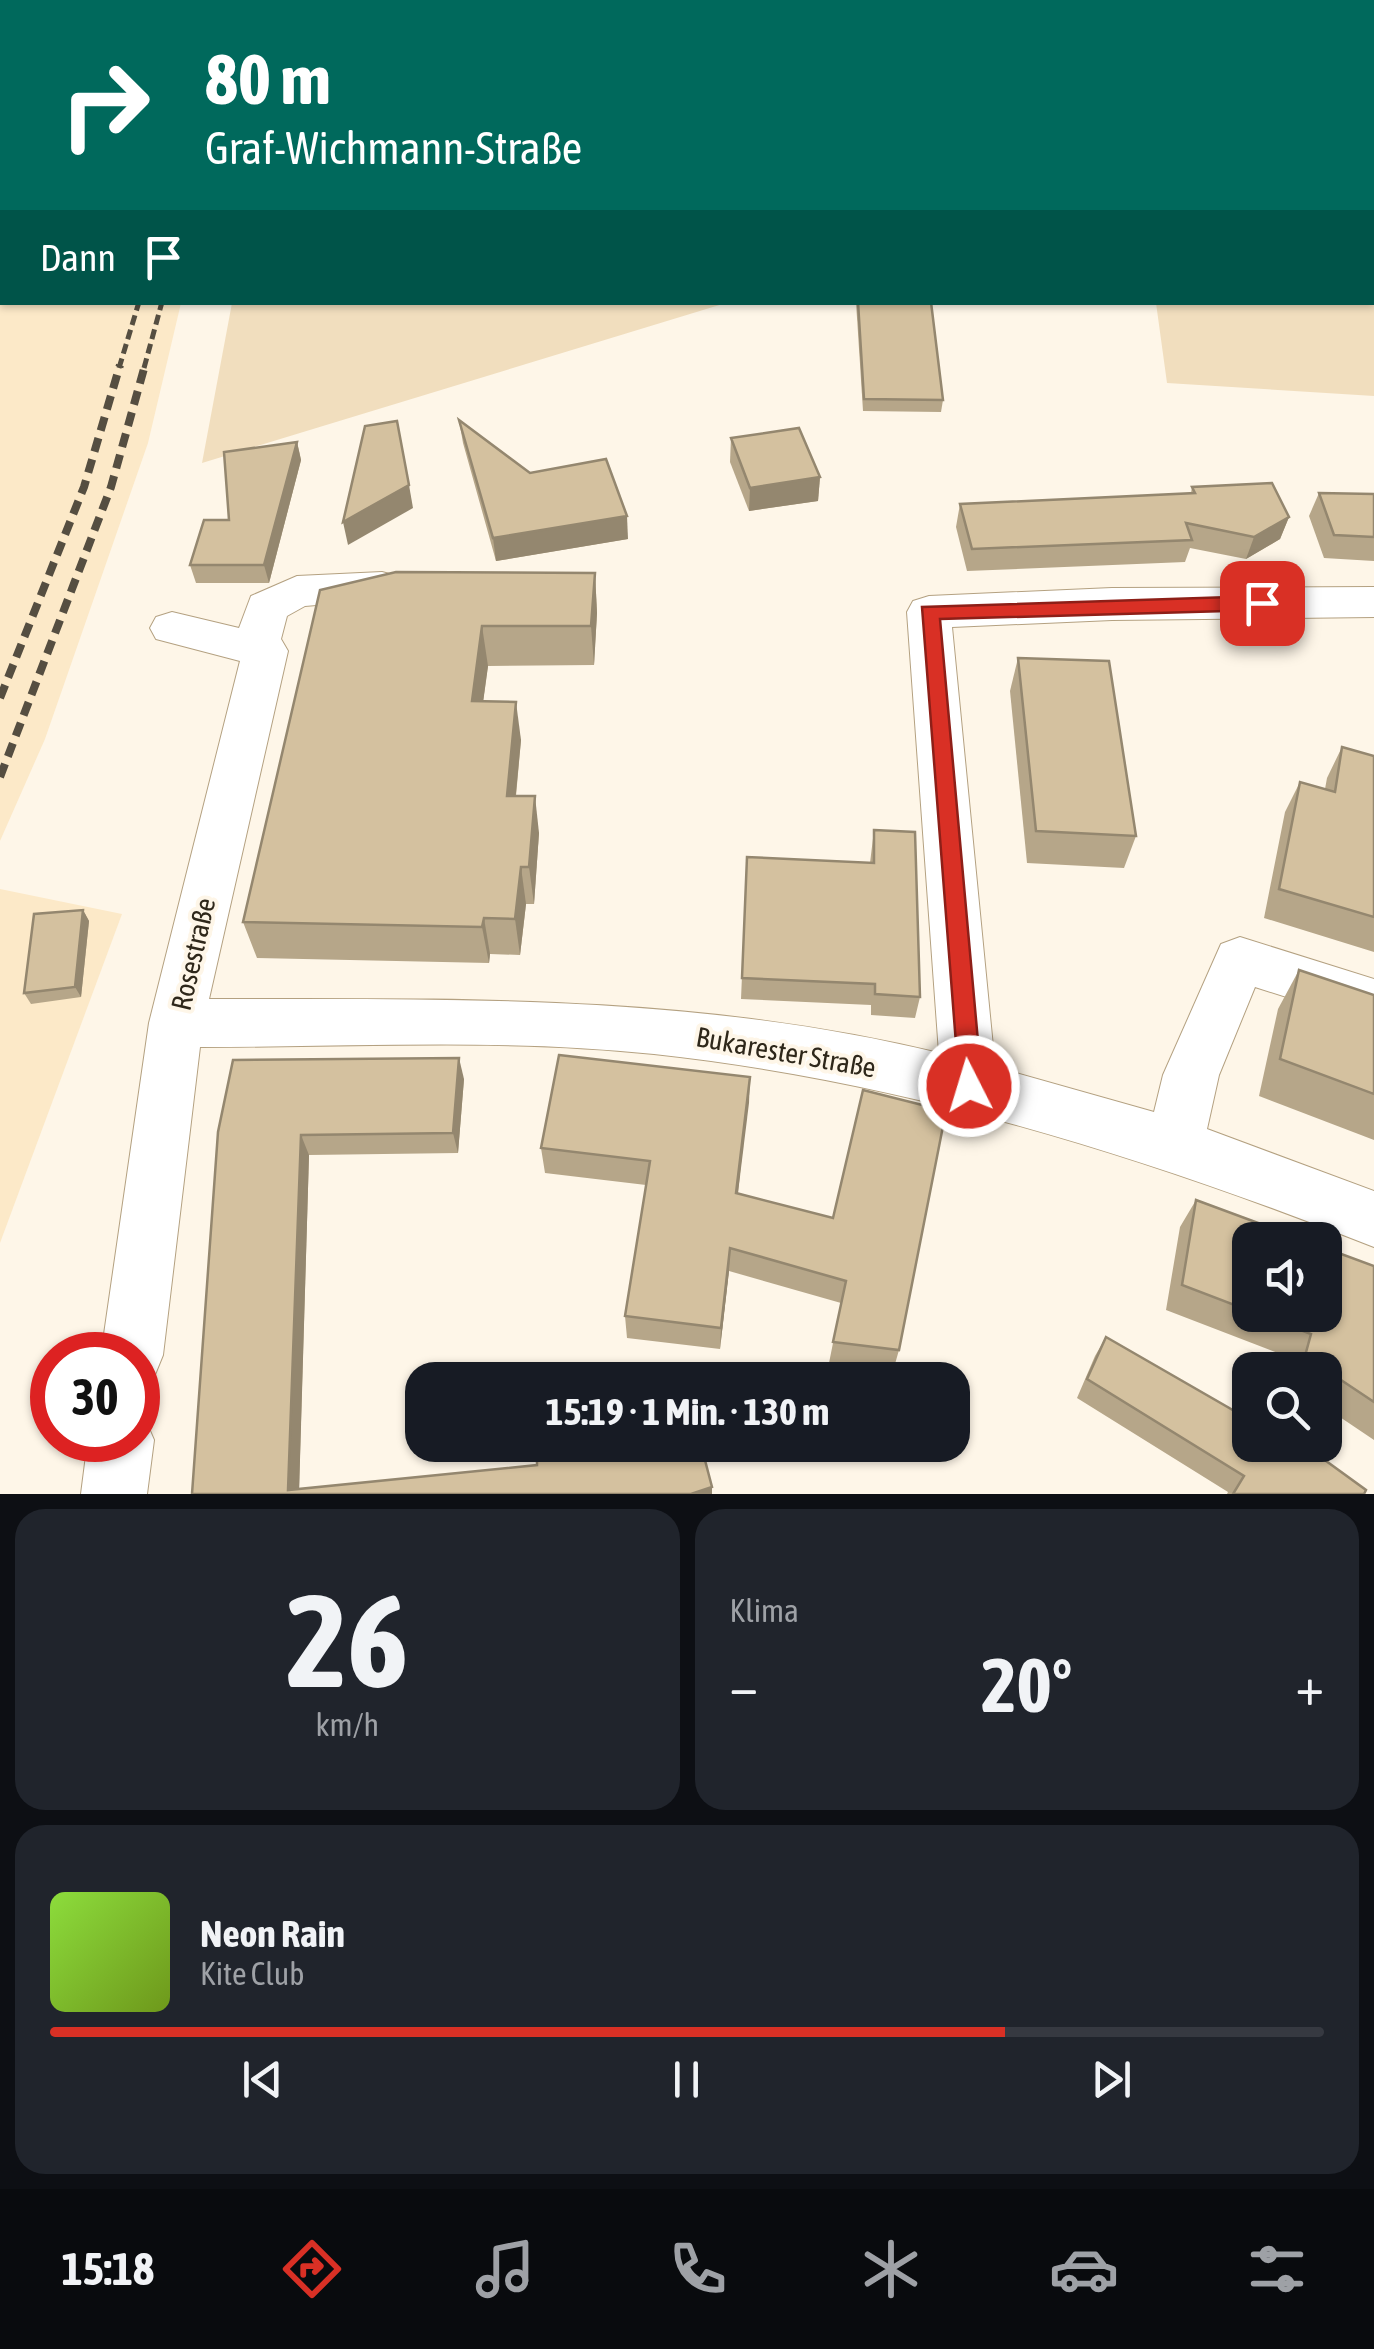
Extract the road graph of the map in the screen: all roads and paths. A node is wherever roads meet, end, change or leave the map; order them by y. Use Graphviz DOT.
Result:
graph roads {
  1 [pos="432,584"];
  2 [pos="1374,602"];
  3 [pos="172,628"];
  4 [pos="256,648"];
  5 [pos="1374,1002"];
  6 [pos="176,1023"];
  7 [pos="969,1086"];
  8 [pos="1175,1147"];
  9 [pos="1374,1219"];
  10 [pos="135,1332"];
  11 [pos="118,1462"];
  12 [pos="114,1494"];
  1 -- 4 [label="street"];
  2 -- 7 [label="street"];
  3 -- 4 [label="street"];
  4 -- 6 [label="street, Rosestraße"];
  5 -- 8 [label="street"];
  6 -- 7 [label="street, Bukarester Straße"];
  6 -- 10 [label="street, Rosestraße"];
  7 -- 8 [label="street, Bukarester Straße"];
  8 -- 9 [label="street, Bukarester Straße"];
  11 -- 12 [label="street"];
}
